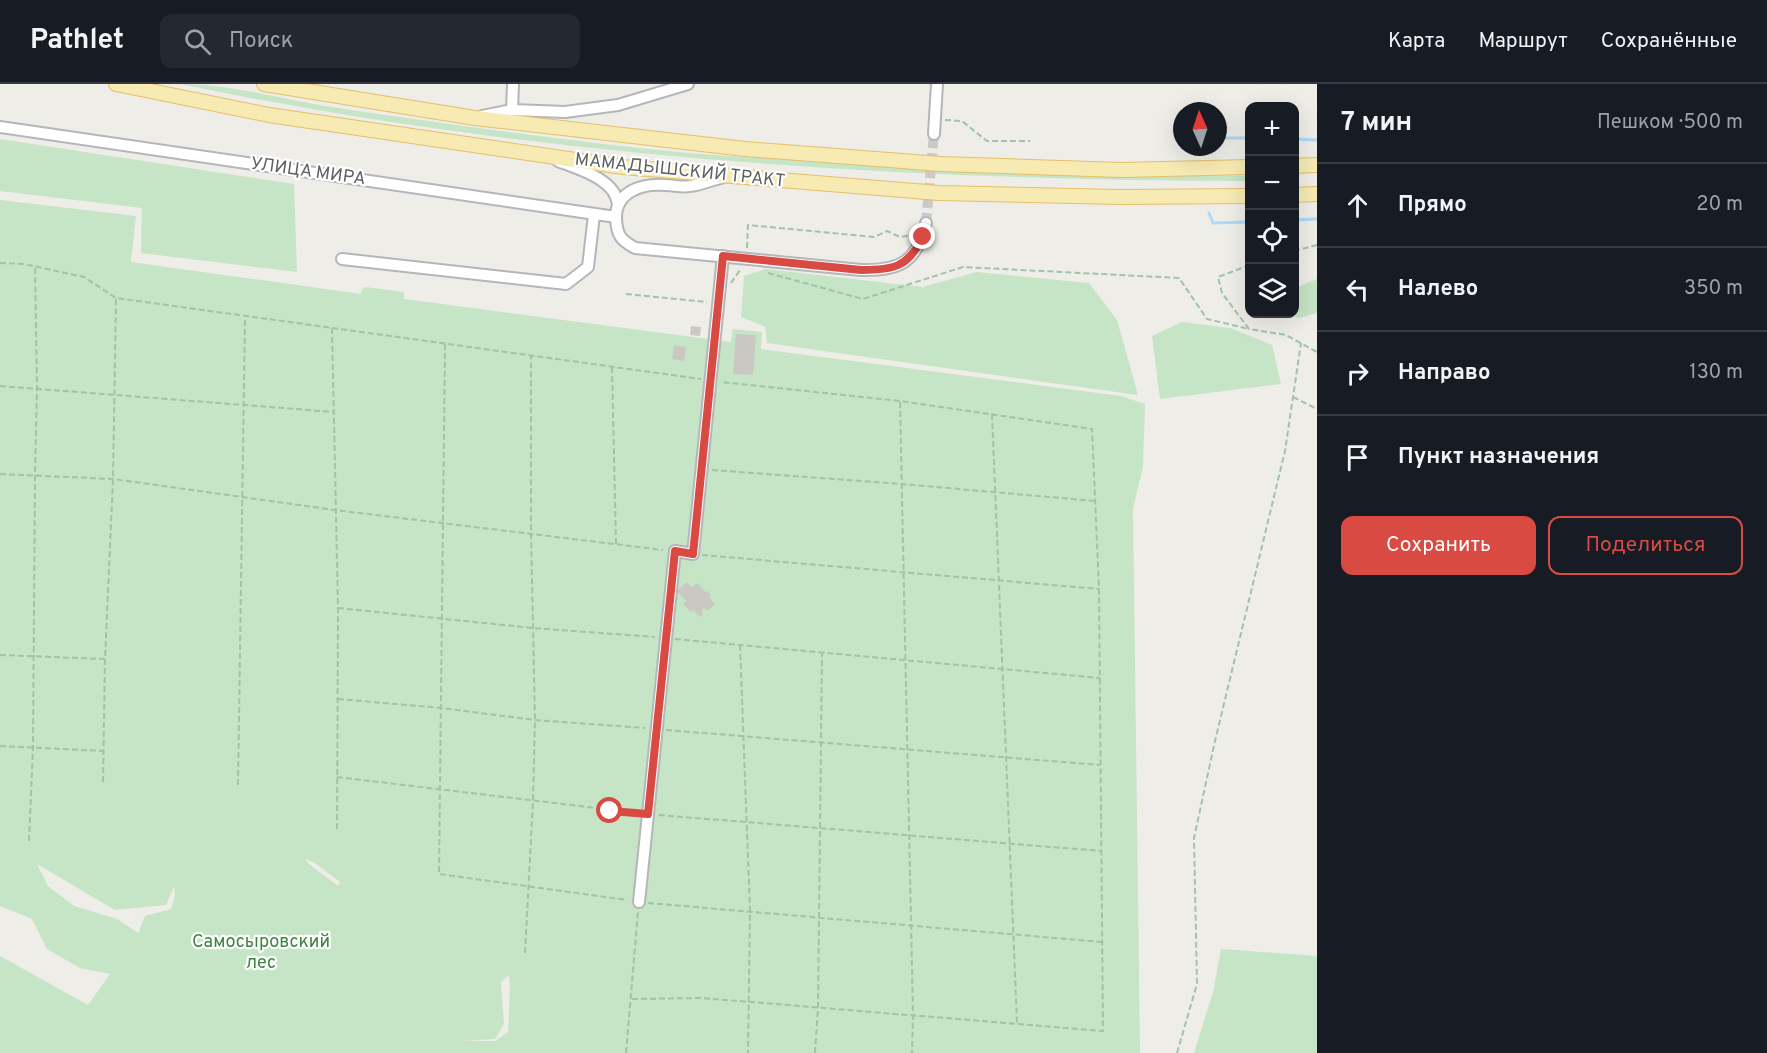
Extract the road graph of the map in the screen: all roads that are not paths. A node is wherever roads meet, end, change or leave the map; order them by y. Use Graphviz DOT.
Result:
graph roads {
  1 [pos="116,84"];
  2 [pos="513,84"];
  3 [pos="688,84"];
  4 [pos="937,84"];
  5 [pos="270,85"];
  6 [pos="512,110"];
  7 [pos="475,118"];
  8 [pos="0,127"];
  9 [pos="934,134"];
  10 [pos="552,158"];
  11 [pos="1317,165"];
  12 [pos="1299,166"];
  13 [pos="1245,167"];
  14 [pos="726,176"];
  15 [pos="1317,194"];
  16 [pos="1299,195"];
  17 [pos="1245,196"];
  18 [pos="618,205"];
  19 [pos="594,215"];
  20 [pos="616,217"];
  21 [pos="927,223"];
  22 [pos="723,256"];
  23 [pos="342,259"];
  24 [pos="639,902"];
  1 -- 10 [label="main road, МАМАДЫШСКИЙ ТРАКТ"];
  2 -- 6 [label="street"];
  3 -- 6 [label="street"];
  4 -- 9 [label="street"];
  5 -- 7 [label="main road, МАМАДЫШСКИЙ ТРАКТ"];
  6 -- 7 [label="street"];
  7 -- 13 [label="main road, МАМАДЫШСКИЙ ТРАКТ"];
  8 -- 19 [label="street, УЛИЦА МИРА"];
  10 -- 14 [label="main road, МАМАДЫШСКИЙ ТРАКТ"];
  10 -- 18 [label="street"];
  11 -- 12 [label="main road"];
  14 -- 17 [label="main road, МАМАДЫШСКИЙ ТРАКТ"];
  14 -- 18 [label="street"];
  15 -- 16 [label="main road"];
  18 -- 20 [label="street"];
  19 -- 20 [label="street, УЛИЦА МИРА"];
  19 -- 23 [label="street"];
  20 -- 22 [label="street"];
  21 -- 22 [label="street"];
  22 -- 24 [label="street"];
}
